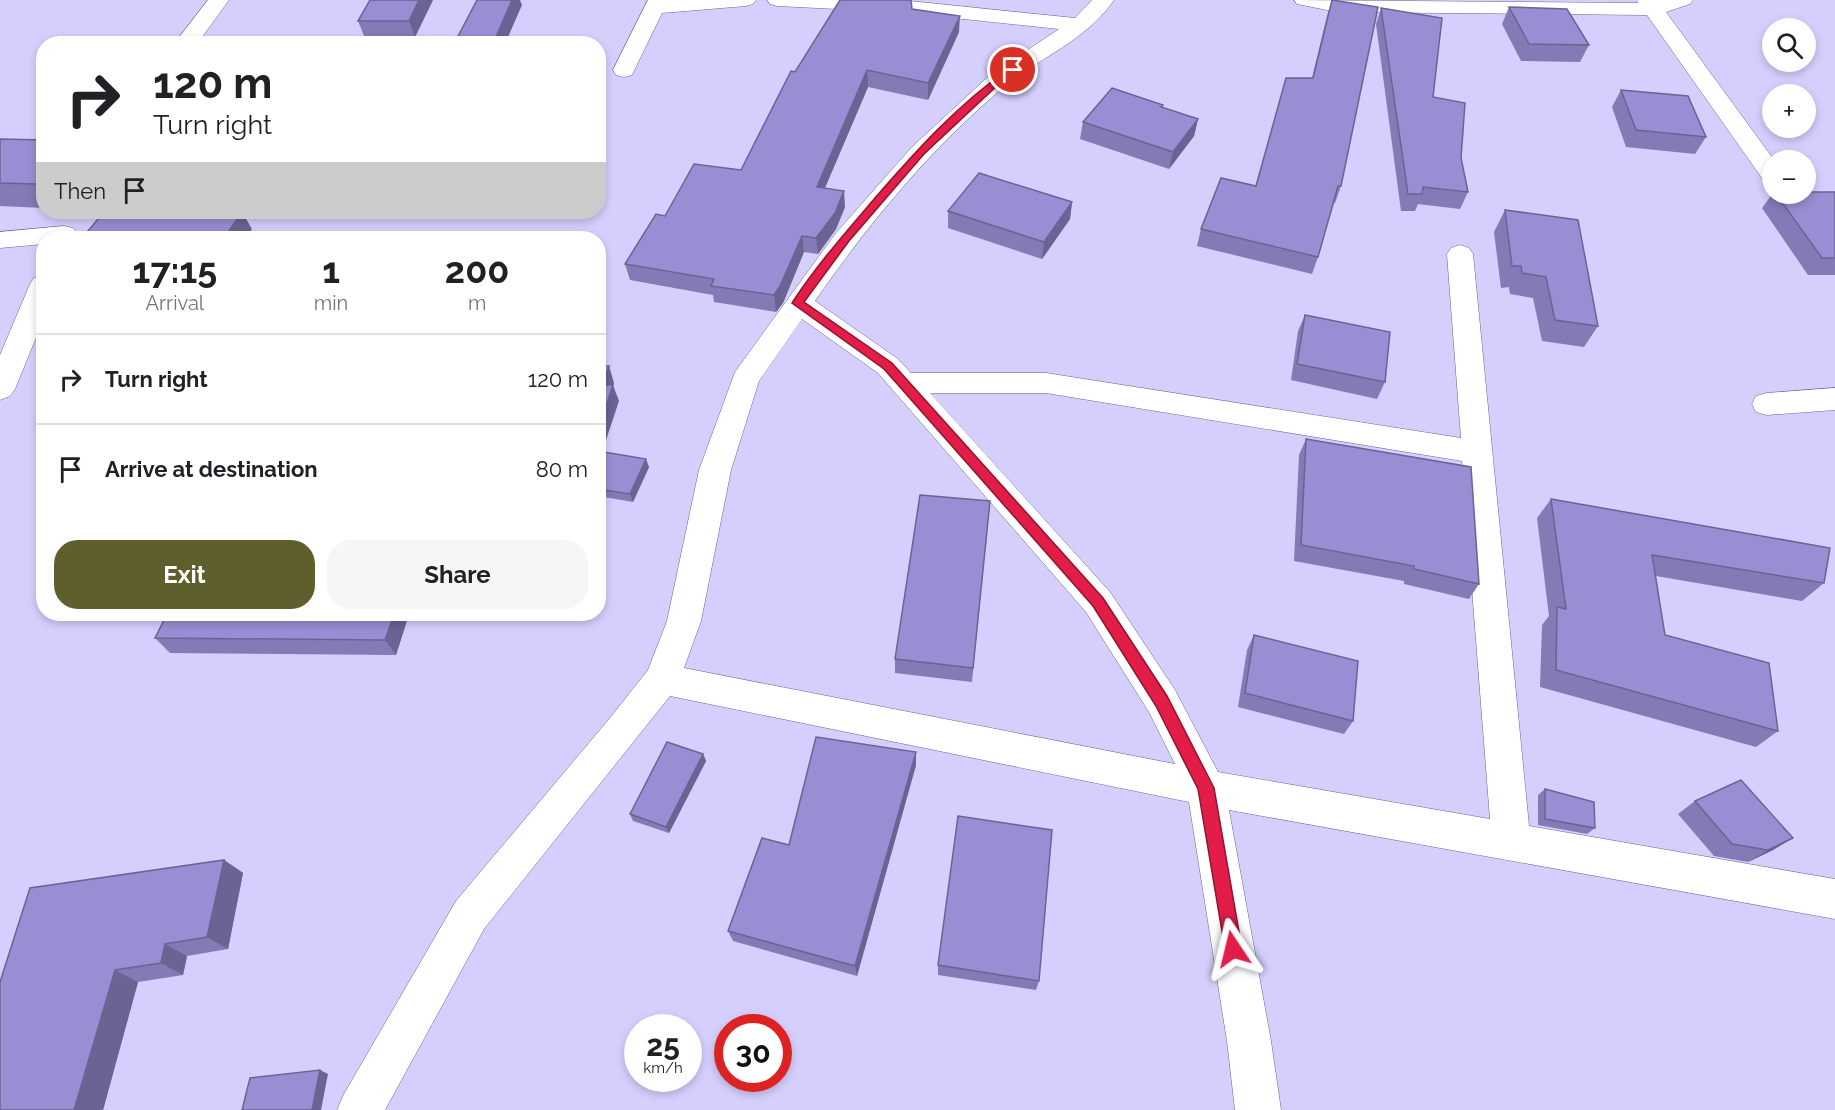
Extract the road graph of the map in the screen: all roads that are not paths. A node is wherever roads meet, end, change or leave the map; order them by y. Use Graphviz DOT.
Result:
graph roads {
  1 [pos="219,0"];
  2 [pos="746,0"];
  3 [pos="777,0"];
  4 [pos="1104,0"];
  5 [pos="1304,0"];
  6 [pos="1683,0"];
  7 [pos="657,4"];
  8 [pos="1651,5"];
  9 [pos="1084,14"];
  10 [pos="191,36"];
  11 [pos="624,70"];
  12 [pos="1762,161"];
  13 [pos="67,228"];
  14 [pos="50,231"];
  15 [pos="36,234"];
  16 [pos="0,240"];
  17 [pos="1461,254"];
  18 [pos="36,303"];
  19 [pos="798,303"];
  20 [pos="903,383"];
  21 [pos="0,389"];
  22 [pos="1835,399"];
  23 [pos="1767,404"];
  24 [pos="1478,452"];
  25 [pos="662,679"];
  26 [pos="1206,788"];
  27 [pos="1511,843"];
  28 [pos="1835,899"];
  29 [pos="360,1110"];
  30 [pos="1258,1110"];
  1 -- 10 [label="street"];
  2 -- 7 [label="street"];
  3 -- 9 [label="street"];
  4 -- 9 [label="street"];
  5 -- 8 [label="street"];
  6 -- 8 [label="street"];
  7 -- 11 [label="street"];
  8 -- 12 [label="street"];
  9 -- 19 [label="street"];
  13 -- 14 [label="street"];
  15 -- 16 [label="street"];
  17 -- 24 [label="street"];
  18 -- 21 [label="street"];
  19 -- 20 [label="street"];
  19 -- 25 [label="street"];
  20 -- 24 [label="street"];
  20 -- 26 [label="street"];
  22 -- 23 [label="street"];
  24 -- 27 [label="street"];
  25 -- 26 [label="street"];
  25 -- 29 [label="street"];
  26 -- 27 [label="street"];
  26 -- 30 [label="street"];
  27 -- 28 [label="street"];
}
